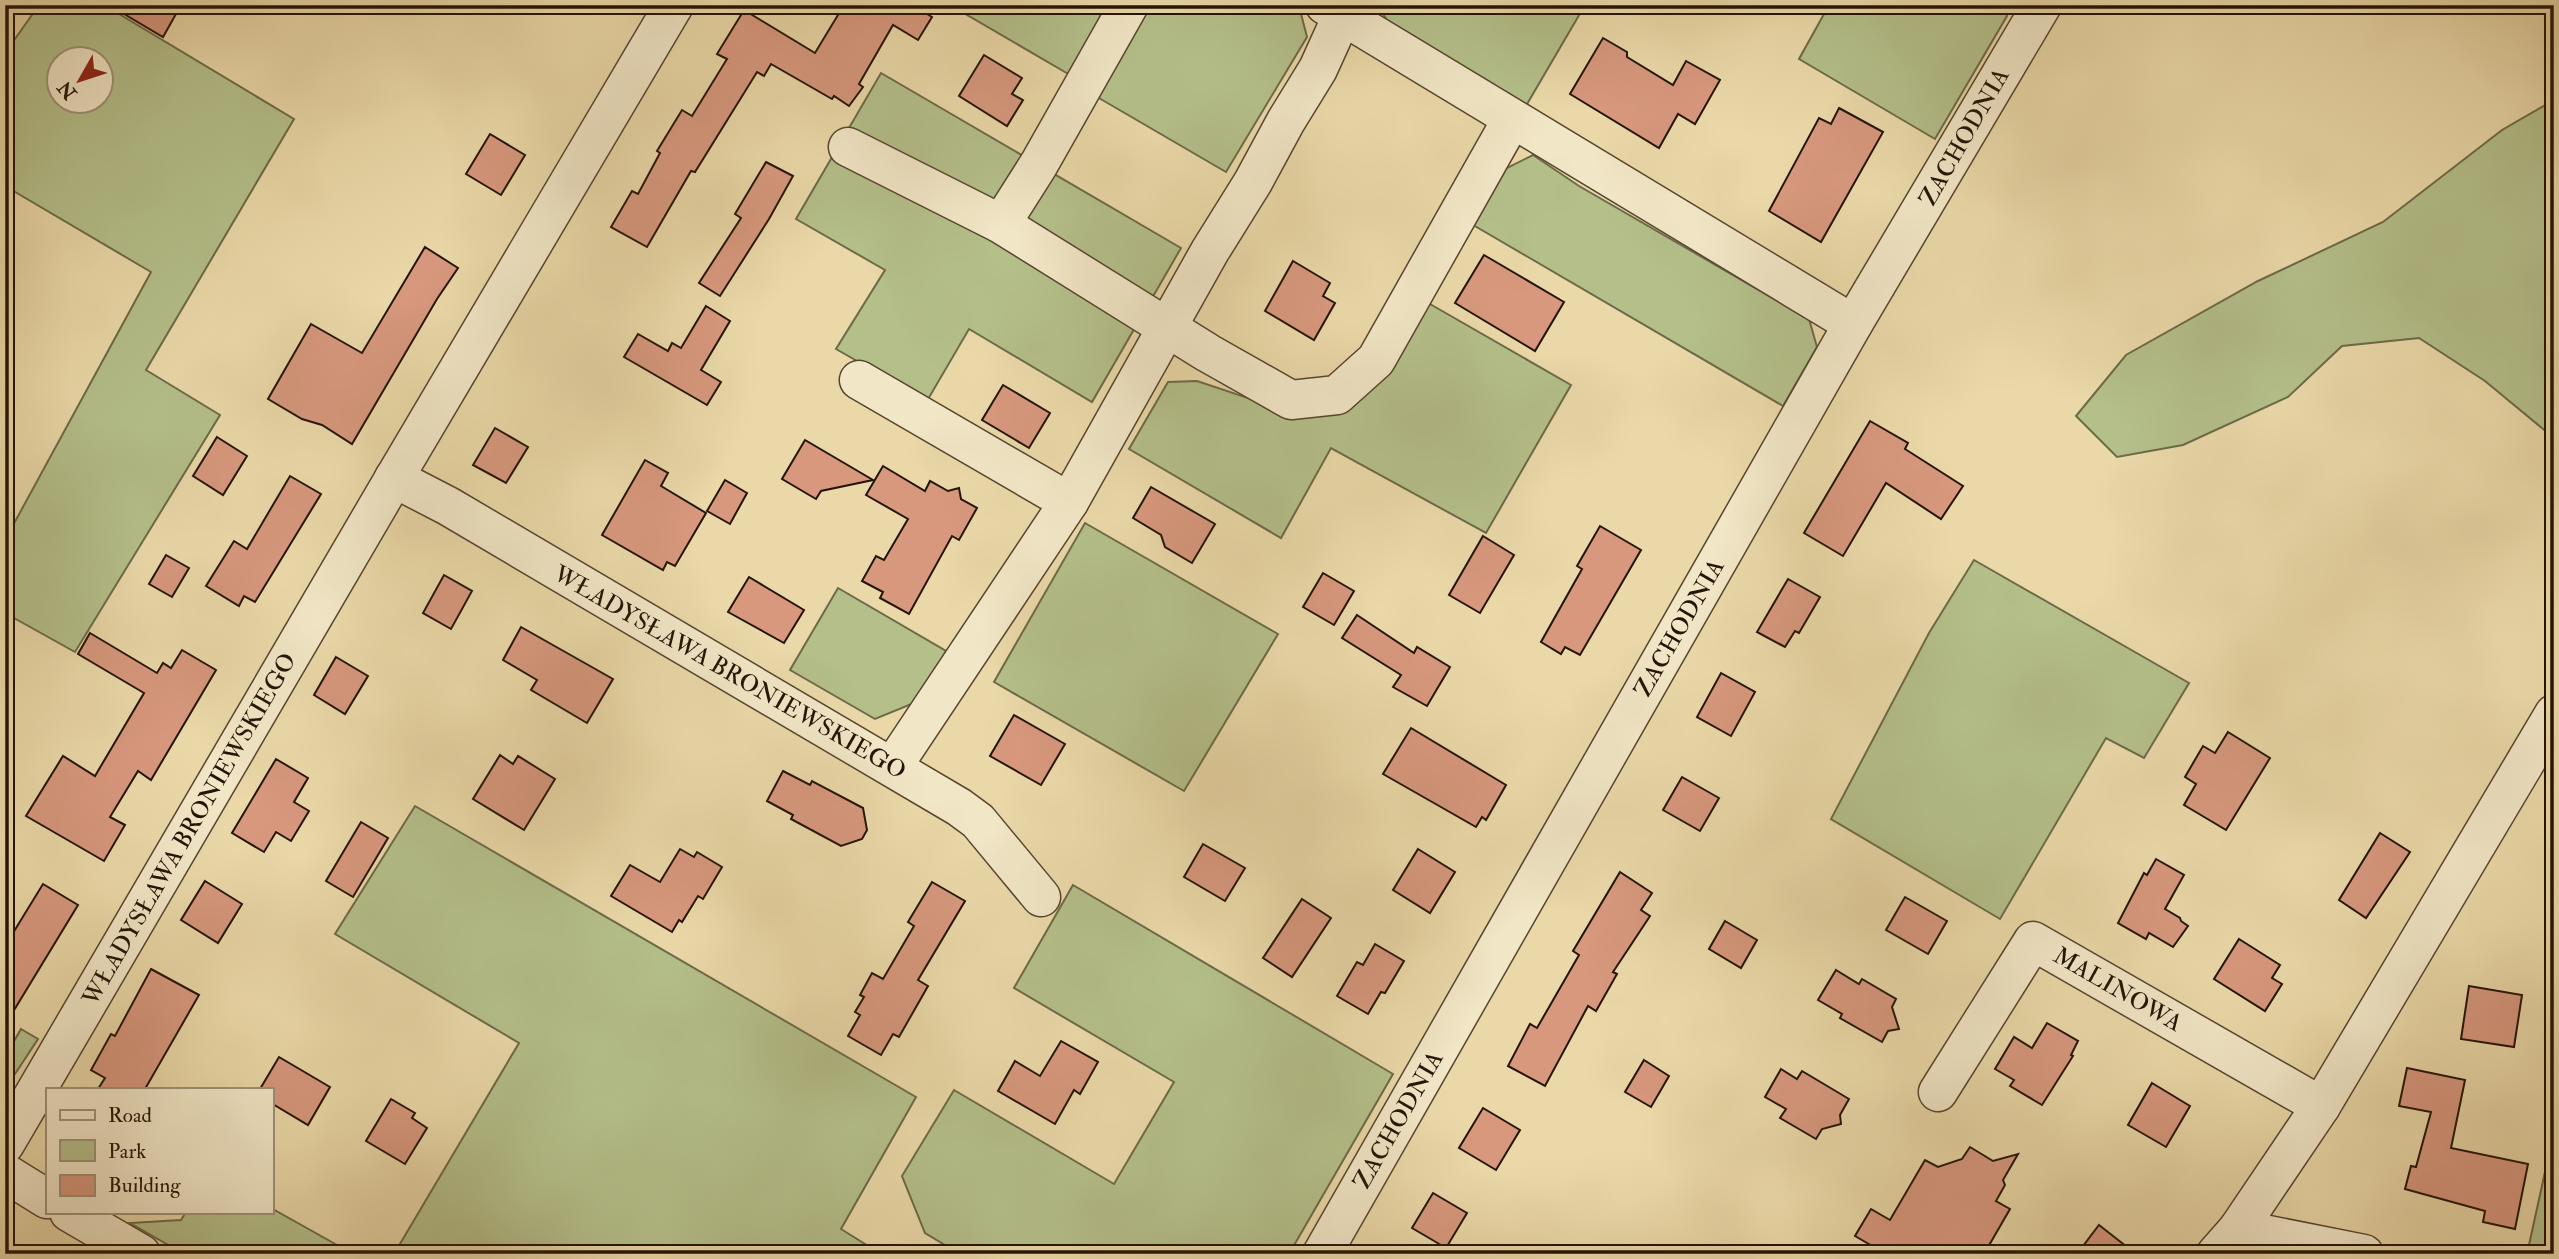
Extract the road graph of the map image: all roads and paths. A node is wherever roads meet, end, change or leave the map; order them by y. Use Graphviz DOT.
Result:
graph roads {
  1 [pos="674,5"];
  2 [pos="1129,5"];
  3 [pos="2042,5"];
  4 [pos="1338,8"];
  5 [pos="1512,119"];
  6 [pos="848,147"];
  7 [pos="1001,224"];
  8 [pos="1853,324"];
  9 [pos="1167,326"];
  10 [pos="859,380"];
  11 [pos="394,478"];
  12 [pos="1069,502"];
  13 [pos="2554,714"];
  14 [pos="894,766"];
  15 [pos="1041,897"];
  16 [pos="1938,1092"];
  17 [pos="2321,1106"];
  18 [pos="5,1144"];
  19 [pos="5,1173"];
  20 [pos="46,1198"];
  21 [pos="72,1214"];
  22 [pos="2227,1241"];
  23 [pos="141,1254"];
  24 [pos="1322,1254"];
  25 [pos="2364,1254"];
  1 -- 11 [label="street, WŁADYSŁAWA BRONIEWSKIEGO"];
  2 -- 7 [label="street"];
  3 -- 8 [label="street, ZACHODNIA"];
  4 -- 5 [label="street"];
  4 -- 9 [label="street"];
  5 -- 8 [label="street"];
  5 -- 9 [label="street"];
  6 -- 7 [label="street"];
  7 -- 9 [label="street"];
  8 -- 24 [label="street, ZACHODNIA"];
  9 -- 12 [label="street"];
  10 -- 12 [label="street"];
  11 -- 14 [label="street, WŁADYSŁAWA BRONIEWSKIEGO"];
  11 -- 18 [label="street, WŁADYSŁAWA BRONIEWSKIEGO"];
  12 -- 14 [label="street"];
  13 -- 17 [label="street"];
  14 -- 15 [label="street, WŁADYSŁAWA BRONIEWSKIEGO"];
  16 -- 17 [label="street, MALINOWA"];
  17 -- 22 [label="street"];
  19 -- 20 [label="street"];
  21 -- 23 [label="street"];
  22 -- 25 [label="street"];
}
